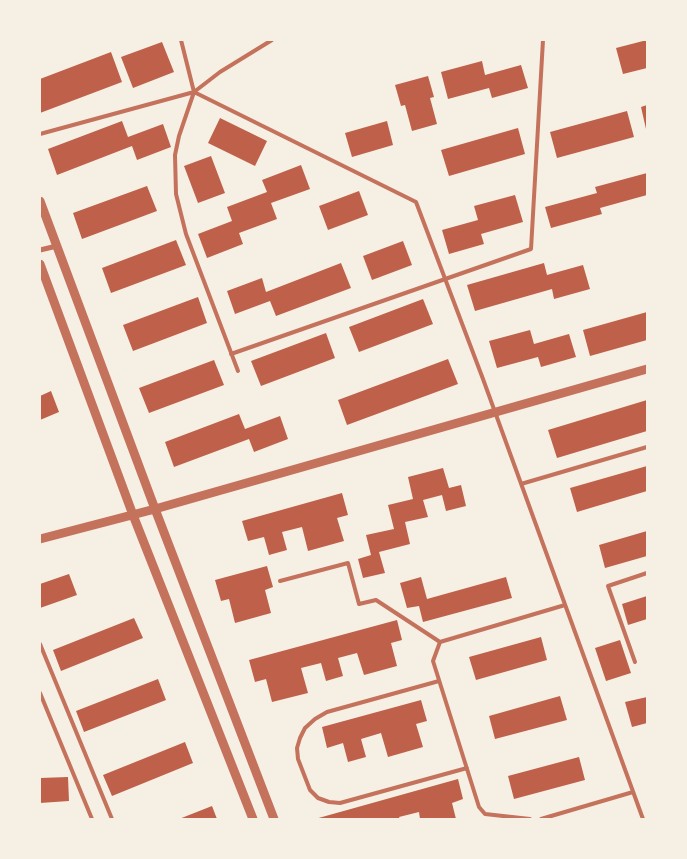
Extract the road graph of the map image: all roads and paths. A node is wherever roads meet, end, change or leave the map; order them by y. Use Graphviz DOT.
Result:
graph roads {
  1 [pos="181,40"];
  2 [pos="272,40"];
  3 [pos="543,40"];
  4 [pos="194,92"];
  5 [pos="40,134"];
  6 [pos="40,201"];
  7 [pos="57,246"];
  8 [pos="40,250"];
  9 [pos="40,264"];
  10 [pos="445,279"];
  11 [pos="231,354"];
  12 [pos="647,369"];
  13 [pos="238,371"];
  14 [pos="494,412"];
  15 [pos="647,447"];
  16 [pos="521,484"];
  17 [pos="155,509"];
  18 [pos="133,515"];
  19 [pos="40,539"];
  20 [pos="647,573"];
  21 [pos="280,581"];
  22 [pos="565,605"];
  23 [pos="440,642"];
  24 [pos="40,644"];
  25 [pos="636,662"];
  26 [pos="439,681"];
  27 [pos="40,692"];
  28 [pos="467,768"];
  29 [pos="633,792"];
  30 [pos="647,810"];
  31 [pos="641,812"];
  32 [pos="485,814"];
  33 [pos="92,819"];
  34 [pos="112,819"];
  35 [pos="254,819"];
  36 [pos="274,819"];
  37 [pos="482,819"];
  38 [pos="530,819"];
  39 [pos="541,819"];
  40 [pos="643,819"];
  1 -- 4 [label="lane"];
  2 -- 4 [label="lane"];
  3 -- 10 [label="lane"];
  4 -- 5 [label="lane"];
  4 -- 10 [label="lane"];
  4 -- 11 [label="lane"];
  6 -- 7 [label="street"];
  7 -- 8 [label="street"];
  7 -- 17 [label="street"];
  9 -- 18 [label="street"];
  10 -- 11 [label="lane"];
  10 -- 14 [label="lane"];
  11 -- 13 [label="lane"];
  12 -- 14 [label="street"];
  14 -- 16 [label="lane"];
  14 -- 17 [label="street"];
  15 -- 16 [label="lane"];
  16 -- 22 [label="lane"];
  17 -- 18 [label="street"];
  17 -- 36 [label="street"];
  18 -- 19 [label="street"];
  18 -- 35 [label="street"];
  20 -- 25 [label="lane"];
  21 -- 23 [label="lane"];
  22 -- 23 [label="lane"];
  22 -- 29 [label="lane"];
  23 -- 26 [label="lane"];
  24 -- 34 [label="lane"];
  26 -- 28 [label="lane"];
  26 -- 28 [label="lane"];
  27 -- 33 [label="lane"];
  28 -- 32 [label="lane"];
  29 -- 31 [label="lane"];
  29 -- 39 [label="lane"];
  30 -- 31 [label="lane"];
  31 -- 40 [label="lane"];
  32 -- 37 [label="lane"];
  32 -- 38 [label="lane"];
}
